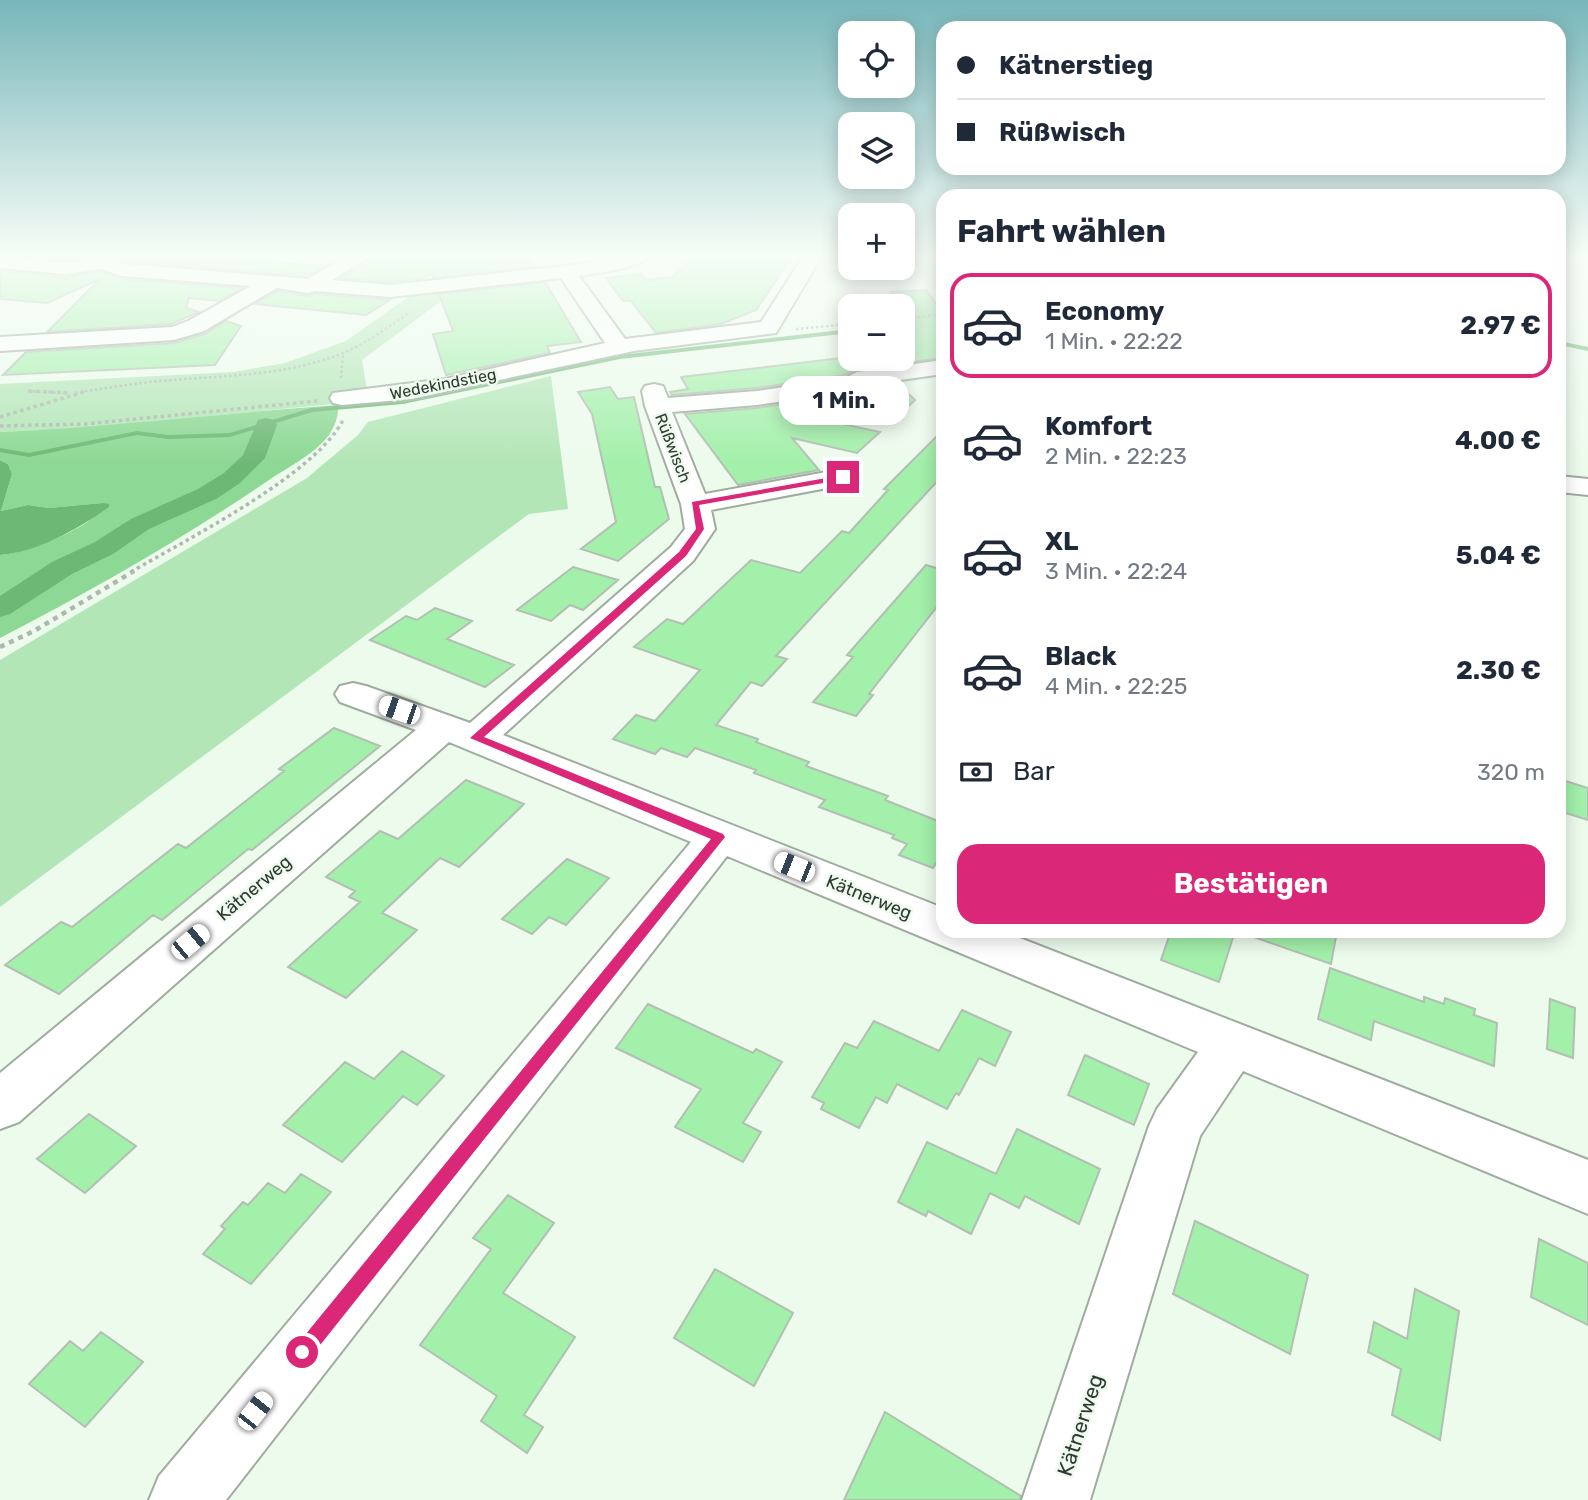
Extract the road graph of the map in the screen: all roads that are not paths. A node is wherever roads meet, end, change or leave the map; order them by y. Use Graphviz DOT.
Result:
graph roads {
  1 [pos="199,324"];
  2 [pos="603,324"];
  3 [pos="770,324"];
  4 [pos="0,344"];
  5 [pos="619,347"];
  6 [pos="936,368"];
  7 [pos="344,406"];
  8 [pos="843,477"];
  9 [pos="1566,485"];
  10 [pos="1588,487"];
  11 [pos="695,504"];
  12 [pos="353,694"];
  13 [pos="460,732"];
  14 [pos="719,837"];
  15 [pos="936,923"];
  16 [pos="975,938"];
  17 [pos="1233,1044"];
  18 [pos="0,1105"];
  19 [pos="1588,1187"];
  20 [pos="183,1500"];
  21 [pos="1056,1500"];
  1 -- 4 [label="street"];
  2 -- 5 [label="street"];
  3 -- 5 [label="street, Wedekindstieg"];
  5 -- 7 [label="street, Wedekindstieg"];
  6 -- 11 [label="street, Rüßwisch"];
  8 -- 11 [label="street, Rüßwisch"];
  9 -- 10 [label="street"];
  11 -- 13 [label="street, Rüßwisch"];
  12 -- 13 [label="street, Kätnerweg"];
  13 -- 14 [label="street, Kätnerweg"];
  13 -- 18 [label="street, Kätnerweg"];
  14 -- 15 [label="street, Kätnerweg"];
  14 -- 20 [label="street"];
  16 -- 17 [label="street, Kätnerweg"];
  17 -- 19 [label="street, Kätnerweg"];
  17 -- 21 [label="street, Kätnerweg"];
}
